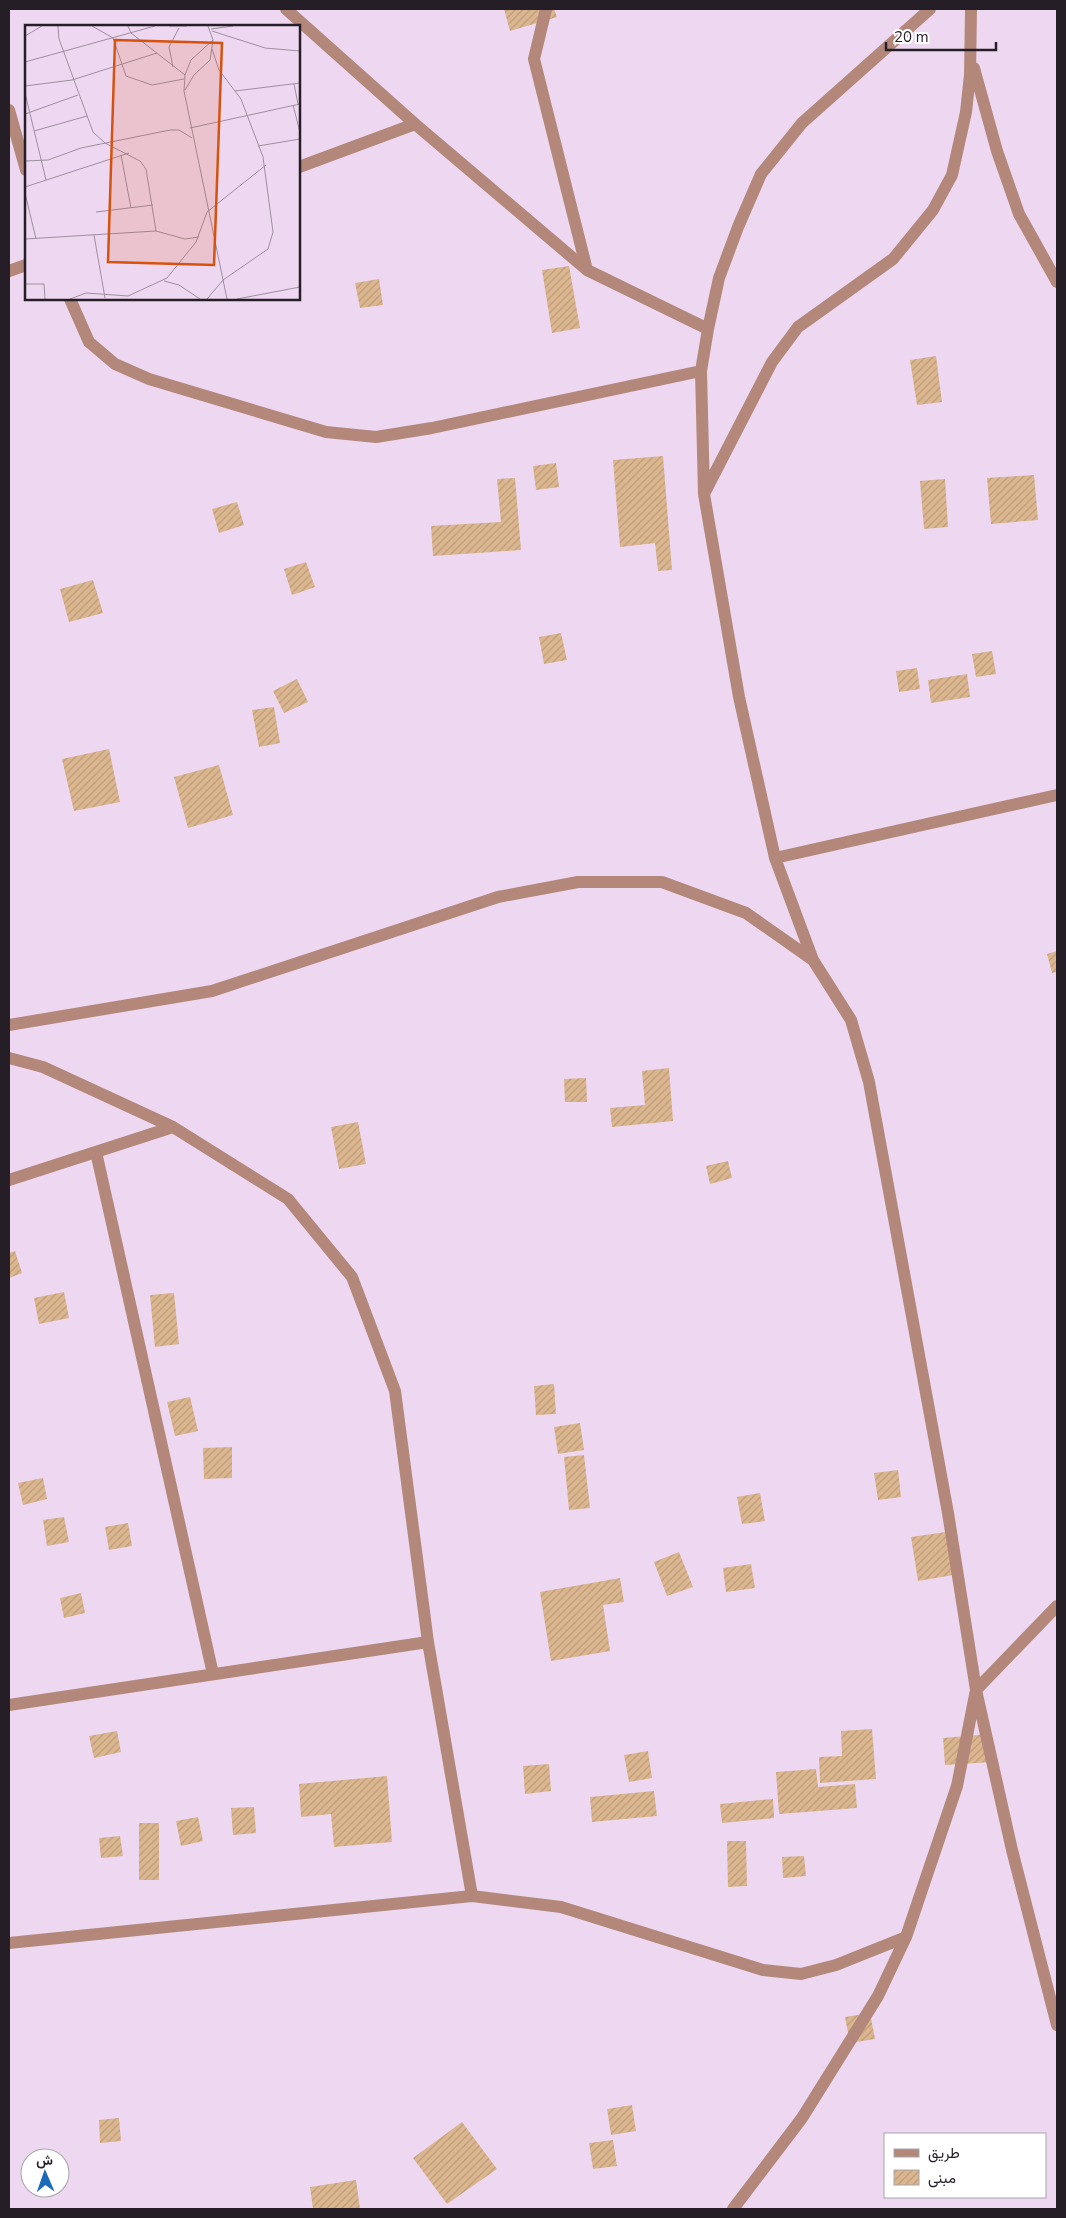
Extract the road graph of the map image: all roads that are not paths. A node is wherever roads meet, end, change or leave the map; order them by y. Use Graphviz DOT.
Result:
graph roads {
  1 [pos="286,9"];
  2 [pos="546,9"];
  3 [pos="930,9"];
  4 [pos="971,9"];
  5 [pos="970,56"];
  6 [pos="9,110"];
  7 [pos="415,124"];
  8 [pos="25,166"];
  9 [pos="300,167"];
  10 [pos="25,265"];
  11 [pos="587,270"];
  12 [pos="9,271"];
  13 [pos="1057,282"];
  14 [pos="70,300"];
  15 [pos="708,329"];
  16 [pos="702,371"];
  17 [pos="704,494"];
  18 [pos="1057,795"];
  19 [pos="775,858"];
  20 [pos="813,960"];
  21 [pos="9,1025"];
  22 [pos="9,1058"];
  23 [pos="173,1126"];
  24 [pos="96,1152"];
  25 [pos="9,1180"];
  26 [pos="1057,1606"];
  27 [pos="428,1642"];
  28 [pos="213,1674"];
  29 [pos="976,1690"];
  30 [pos="9,1705"];
  31 [pos="472,1896"];
  32 [pos="906,1936"];
  33 [pos="9,1943"];
  34 [pos="1057,2025"];
  35 [pos="733,2209"];
  1 -- 7 [label="street"];
  2 -- 11 [label="street"];
  3 -- 15 [label="street"];
  4 -- 5 [label="street"];
  5 -- 13 [label="street"];
  5 -- 17 [label="street"];
  6 -- 8 [label="street"];
  7 -- 9 [label="street"];
  7 -- 11 [label="street"];
  10 -- 12 [label="street"];
  11 -- 15 [label="street"];
  14 -- 16 [label="street"];
  15 -- 16 [label="street"];
  16 -- 17 [label="street"];
  17 -- 19 [label="street"];
  18 -- 19 [label="street"];
  19 -- 20 [label="street"];
  20 -- 21 [label="street"];
  20 -- 29 [label="street"];
  22 -- 23 [label="street"];
  23 -- 24 [label="street"];
  23 -- 27 [label="street"];
  24 -- 25 [label="street"];
  24 -- 28 [label="street"];
  26 -- 29 [label="street"];
  27 -- 28 [label="street"];
  27 -- 31 [label="street"];
  28 -- 30 [label="street"];
  29 -- 32 [label="street"];
  29 -- 34 [label="street"];
  31 -- 32 [label="street"];
  31 -- 33 [label="street"];
  32 -- 35 [label="street"];
}
